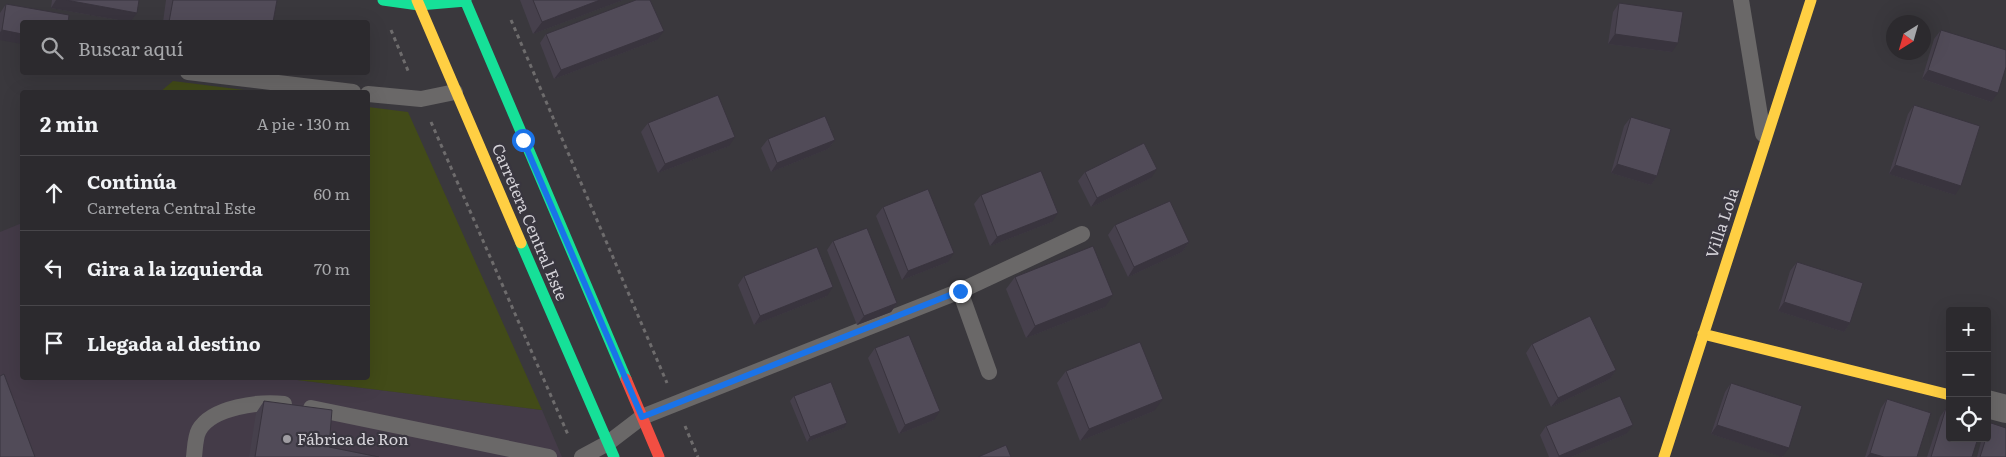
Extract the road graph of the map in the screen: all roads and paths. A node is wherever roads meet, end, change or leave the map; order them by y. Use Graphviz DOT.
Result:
graph roads {
  1 [pos="383,0"];
  2 [pos="1741,0"];
  3 [pos="1811,0"];
  4 [pos="466,1"];
  5 [pos="418,2"];
  6 [pos="512,20"];
  7 [pos="389,27"];
  8 [pos="213,75"];
  9 [pos="336,90"];
  10 [pos="455,92"];
  11 [pos="370,94"];
  12 [pos="421,99"];
  13 [pos="1765,143"];
  14 [pos="1082,234"];
  15 [pos="960,291"];
  16 [pos="1703,334"];
  17 [pos="989,372"];
  18 [pos="1946,393"];
  19 [pos="676,404"];
  20 [pos="1991,405"];
  21 [pos="2006,409"];
  22 [pos="642,417"];
  23 [pos="570,439"];
  24 [pos="611,450"];
  25 [pos="194,457"];
  26 [pos="549,457"];
  27 [pos="582,457"];
  28 [pos="659,457"];
  29 [pos="698,457"];
  30 [pos="1664,457"];
  1 -- 5 [label="main road"];
  2 -- 13 [label="lane"];
  3 -- 13 [label="main road, Villa Lola"];
  4 -- 5 [label="main road"];
  4 -- 22 [label="main road, Carretera Central Este"];
  5 -- 10 [label="main road, Carretera Central Este"];
  6 -- 19 [label="path"];
  7 -- 12 [label="path"];
  8 -- 9 [label="lane"];
  10 -- 12 [label="lane"];
  10 -- 24 [label="main road, Carretera Central Este"];
  11 -- 12 [label="lane"];
  12 -- 23 [label="path"];
  13 -- 16 [label="main road, Villa Lola"];
  14 -- 15 [label="lane"];
  15 -- 17 [label="lane"];
  15 -- 19 [label="lane"];
  16 -- 18 [label="main road"];
  16 -- 30 [label="main road, Villa Lola"];
  19 -- 22 [label="lane"];
  19 -- 29 [label="path"];
  20 -- 21 [label="street"];
  22 -- 24 [label="lane"];
  22 -- 28 [label="main road, Carretera Central Este"];
  24 -- 27 [label="lane"];
  25 -- 26 [label="lane"];
}
